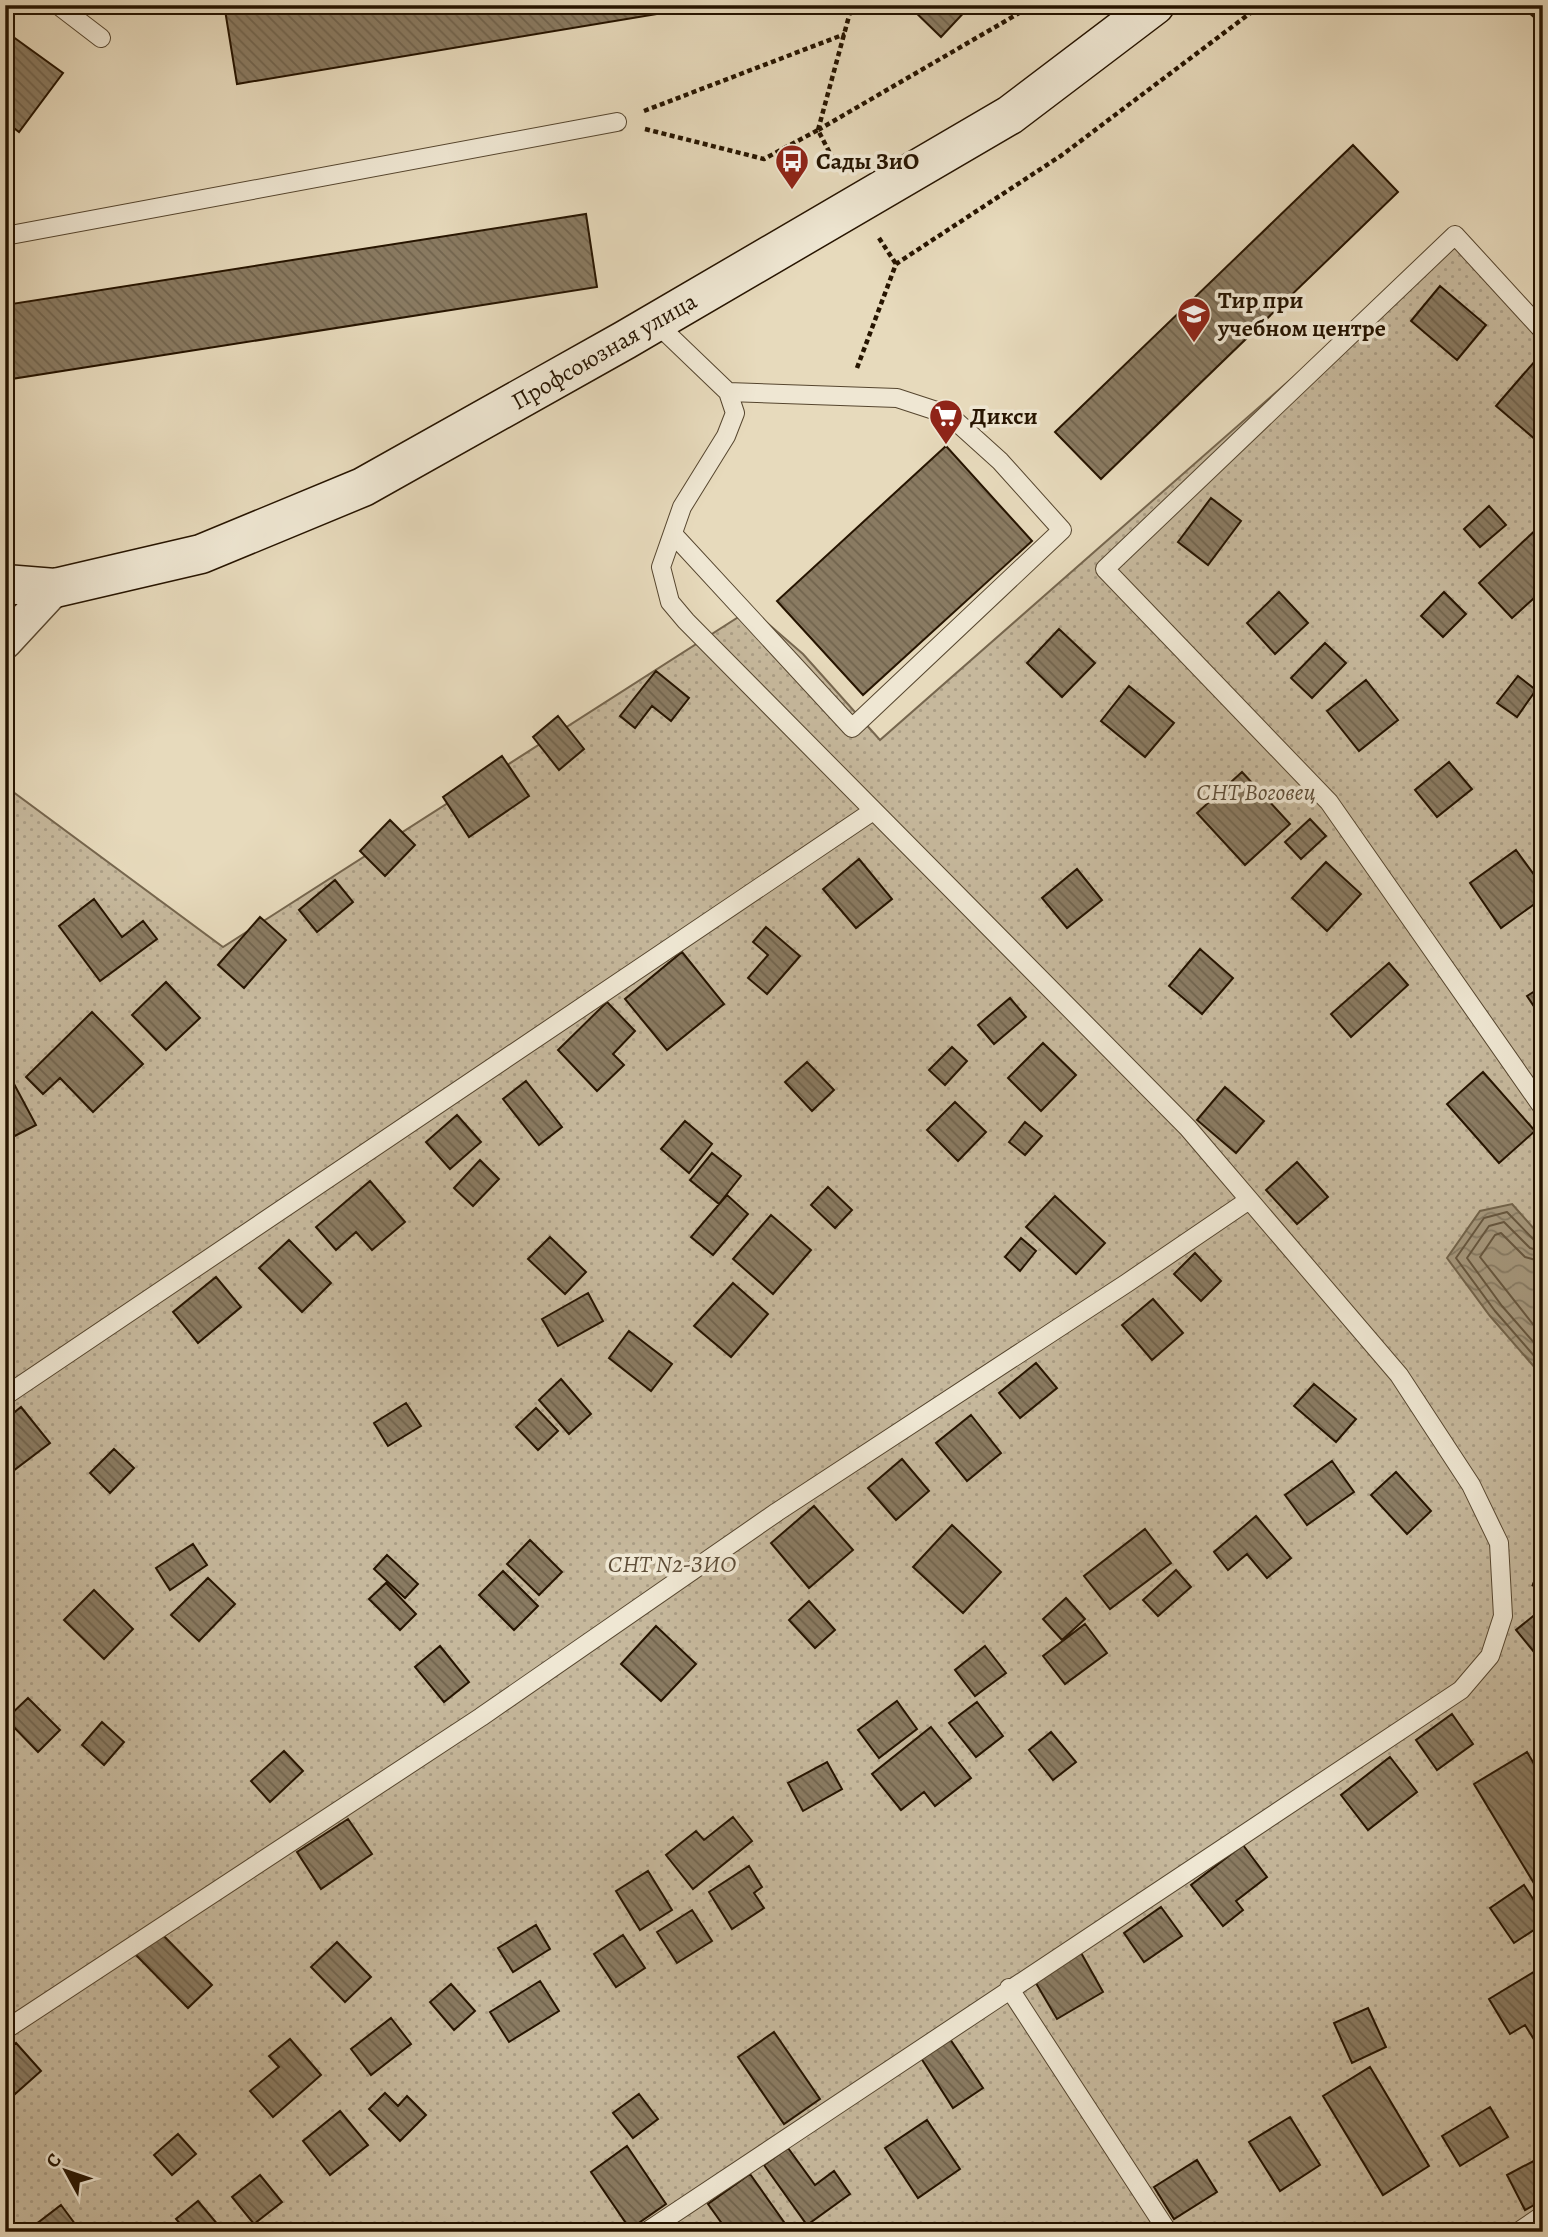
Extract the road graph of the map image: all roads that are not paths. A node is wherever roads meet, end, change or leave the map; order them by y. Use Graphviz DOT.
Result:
graph roads {
  1 [pos="58,5"];
  2 [pos="1144,8"];
  3 [pos="101,38"];
  4 [pos="617,122"];
  5 [pos="5,236"];
  6 [pos="655,322"];
  7 [pos="1543,331"];
  8 [pos="728,393"];
  9 [pos="673,534"];
  10 [pos="5,584"];
  11 [pos="55,588"];
  12 [pos="5,642"];
  13 [pos="873,811"];
  14 [pos="1543,1108"];
  15 [pos="1249,1199"];
  16 [pos="5,1396"];
  17 [pos="1009,1988"];
  18 [pos="5,2030"];
  19 [pos="1543,2215"];
  20 [pos="646,2232"];
  21 [pos="1168,2232"];
  22 [pos="1518,2232"];
  1 -- 3 [label="lane"];
  2 -- 6 [label="main road, Профсоюзная улица"];
  4 -- 5 [label="lane"];
  6 -- 8 [label="lane"];
  6 -- 11 [label="main road, Профсоюзная улица"];
  7 -- 14 [label="lane"];
  8 -- 9 [label="lane"];
  8 -- 9 [label="lane"];
  9 -- 13 [label="lane"];
  10 -- 11 [label="main road, Профсоюзная улица"];
  11 -- 12 [label="street"];
  13 -- 15 [label="lane"];
  13 -- 16 [label="lane"];
  15 -- 17 [label="lane"];
  15 -- 18 [label="lane"];
  17 -- 20 [label="lane"];
  17 -- 21 [label="lane"];
  19 -- 22 [label="lane"];
}
